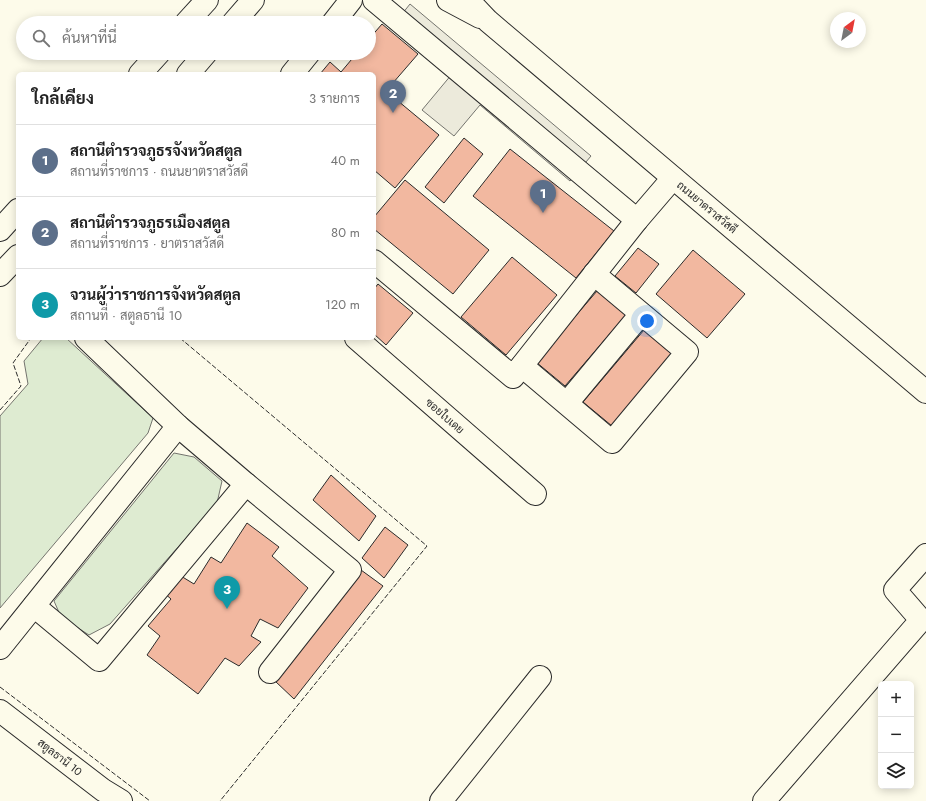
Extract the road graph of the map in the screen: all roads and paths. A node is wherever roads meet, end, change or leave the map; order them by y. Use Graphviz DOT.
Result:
graph roads {
  1 [pos="207,0"];
  2 [pos="253,0"];
  3 [pos="352,0"];
  4 [pos="374,0"];
  5 [pos="448,0"];
  6 [pos="468,0"];
  7 [pos="192,16"];
  8 [pos="238,16"];
  9 [pos="339,16"];
  10 [pos="488,21"];
  11 [pos="153,60"];
  12 [pos="200,60"];
  13 [pos="303,60"];
  14 [pos="142,72"];
  15 [pos="190,72"];
  16 [pos="294,72"];
  17 [pos="673,178"];
  18 [pos="16,212"];
  19 [pos="637,220"];
  20 [pos="0,230"];
  21 [pos="376,263"];
  22 [pos="594,274"];
  23 [pos="641,314"];
  24 [pos="88,340"];
  25 [pos="358,340"];
  26 [pos="522,366"];
  27 [pos="926,392"];
  28 [pos="567,404"];
  29 [pos="178,426"];
  30 [pos="246,484"];
  31 [pos="534,494"];
  32 [pos="926,555"];
  33 [pos="34,606"];
  34 [pos="0,648"];
  35 [pos="270,672"];
  36 [pos="540,677"];
  37 [pos="0,711"];
  38 [pos="107,797"];
  39 [pos="441,801"];
  40 [pos="764,801"];
  1 -- 7 [label="street"];
  2 -- 8 [label="street"];
  3 -- 9 [label="street"];
  4 -- 19 [label="street"];
  5 -- 10 [label="street"];
  6 -- 10 [label="street"];
  10 -- 17 [label="street, ถนนยาตราสวัสดี"];
  11 -- 14 [label="street"];
  12 -- 15 [label="street"];
  13 -- 16 [label="street"];
  17 -- 19 [label="street"];
  17 -- 27 [label="street, ถนนยาตราสวัสดี"];
  18 -- 20 [label="street"];
  19 -- 22 [label="street"];
  21 -- 26 [label="street"];
  22 -- 23 [label="street"];
  22 -- 26 [label="street"];
  23 -- 28 [label="street"];
  23 -- 28 [label="street"];
  24 -- 29 [label="street"];
  25 -- 31 [label="street, ซอยใบเดย"];
  26 -- 28 [label="street"];
  29 -- 30 [label="street"];
  29 -- 33 [label="street"];
  30 -- 33 [label="street"];
  30 -- 35 [label="street"];
  32 -- 40 [label="street"];
  33 -- 34 [label="street"];
  36 -- 39 [label="street"];
  37 -- 38 [label="street, สตูลธานี 10"];
}
